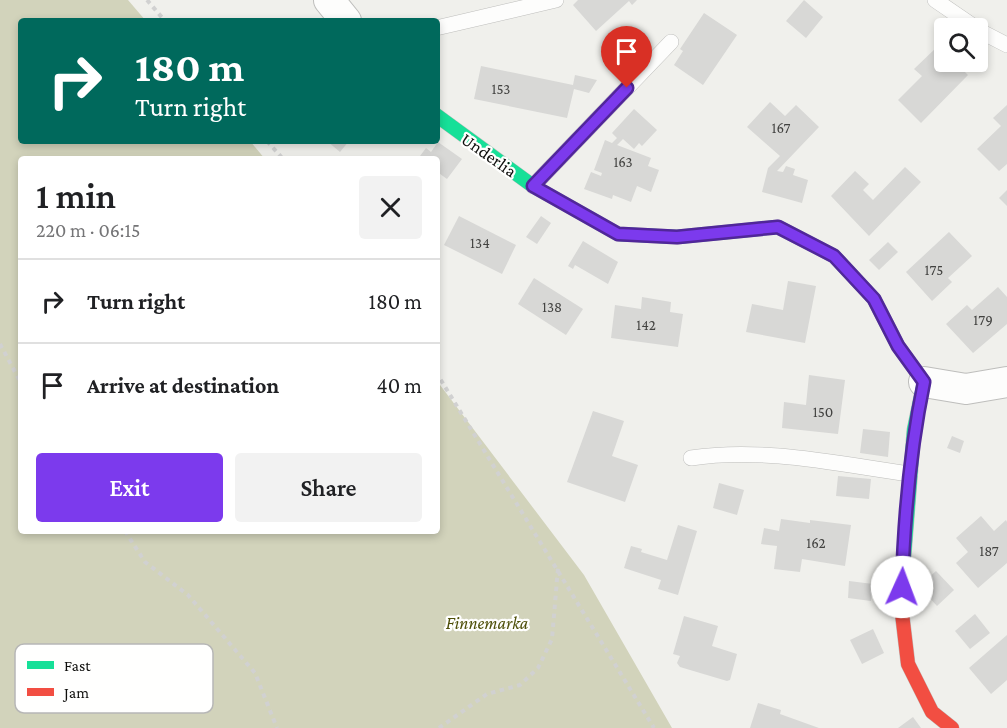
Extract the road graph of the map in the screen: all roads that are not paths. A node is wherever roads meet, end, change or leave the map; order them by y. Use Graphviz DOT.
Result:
graph roads {
  1 [pos="329,0"];
  2 [pos="556,0"];
  3 [pos="935,0"];
  4 [pos="344,18"];
  5 [pos="961,18"];
  6 [pos="440,27"];
  7 [pos="988,35"];
  8 [pos="671,42"];
  9 [pos="1007,45"];
  10 [pos="440,119"];
  11 [pos="533,186"];
  12 [pos="924,382"];
  13 [pos="1007,382"];
  14 [pos="691,459"];
  15 [pos="910,474"];
  16 [pos="952,728"];
  1 -- 4 [label="street"];
  2 -- 6 [label="lane"];
  3 -- 5 [label="lane"];
  7 -- 9 [label="lane"];
  8 -- 11 [label="lane"];
  10 -- 11 [label="street, Underlia"];
  11 -- 12 [label="street, Underlia"];
  12 -- 13 [label="street"];
  12 -- 15 [label="street"];
  14 -- 15 [label="lane"];
  15 -- 16 [label="street"];
}
